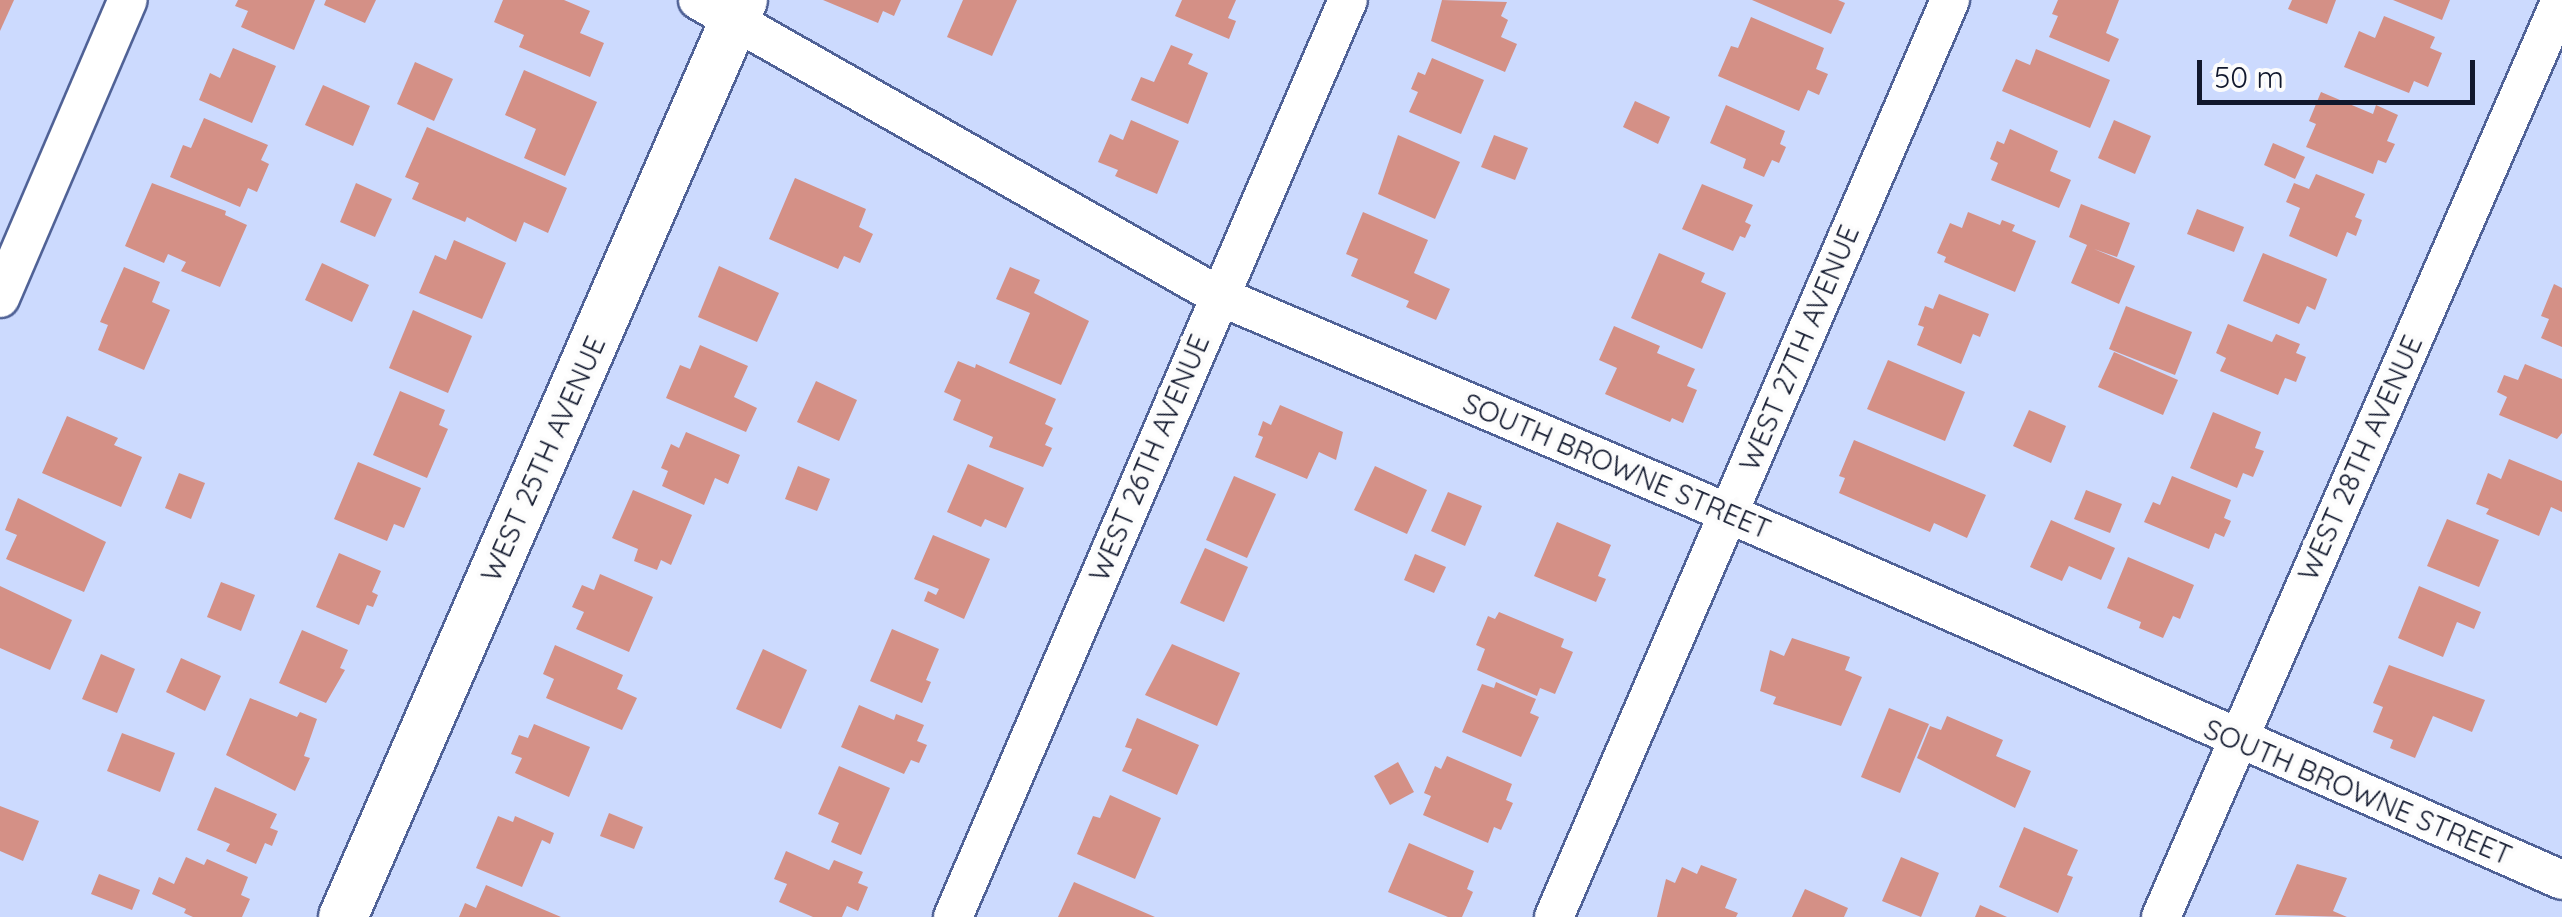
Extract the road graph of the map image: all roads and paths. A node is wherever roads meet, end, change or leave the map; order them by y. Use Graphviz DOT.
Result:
graph roads {
  1 [pos="128,0"];
  2 [pos="1348,0"];
  3 [pos="1950,0"];
  4 [pos="2560,0"];
  5 [pos="725,7"];
  6 [pos="1219,296"];
  7 [pos="0,298"];
  8 [pos="1728,513"];
  9 [pos="2237,740"];
  10 [pos="2562,880"];
  11 [pos="342,917"];
  12 [pos="953,917"];
  13 [pos="1554,917"];
  14 [pos="2161,917"];
  1 -- 7 [label="street"];
  2 -- 6 [label="street, WEST 26TH AVENUE"];
  3 -- 8 [label="street, WEST 27TH AVENUE"];
  4 -- 9 [label="street, WEST 28TH AVENUE"];
  5 -- 6 [label="street, SOUTH BROWNE STREET"];
  5 -- 11 [label="street, WEST 25TH AVENUE"];
  6 -- 8 [label="street, SOUTH BROWNE STREET"];
  6 -- 12 [label="street, WEST 26TH AVENUE"];
  8 -- 9 [label="street, SOUTH BROWNE STREET"];
  8 -- 13 [label="street, WEST 27TH AVENUE"];
  9 -- 10 [label="street, SOUTH BROWNE STREET"];
  9 -- 14 [label="street, WEST 28TH AVENUE"];
}
